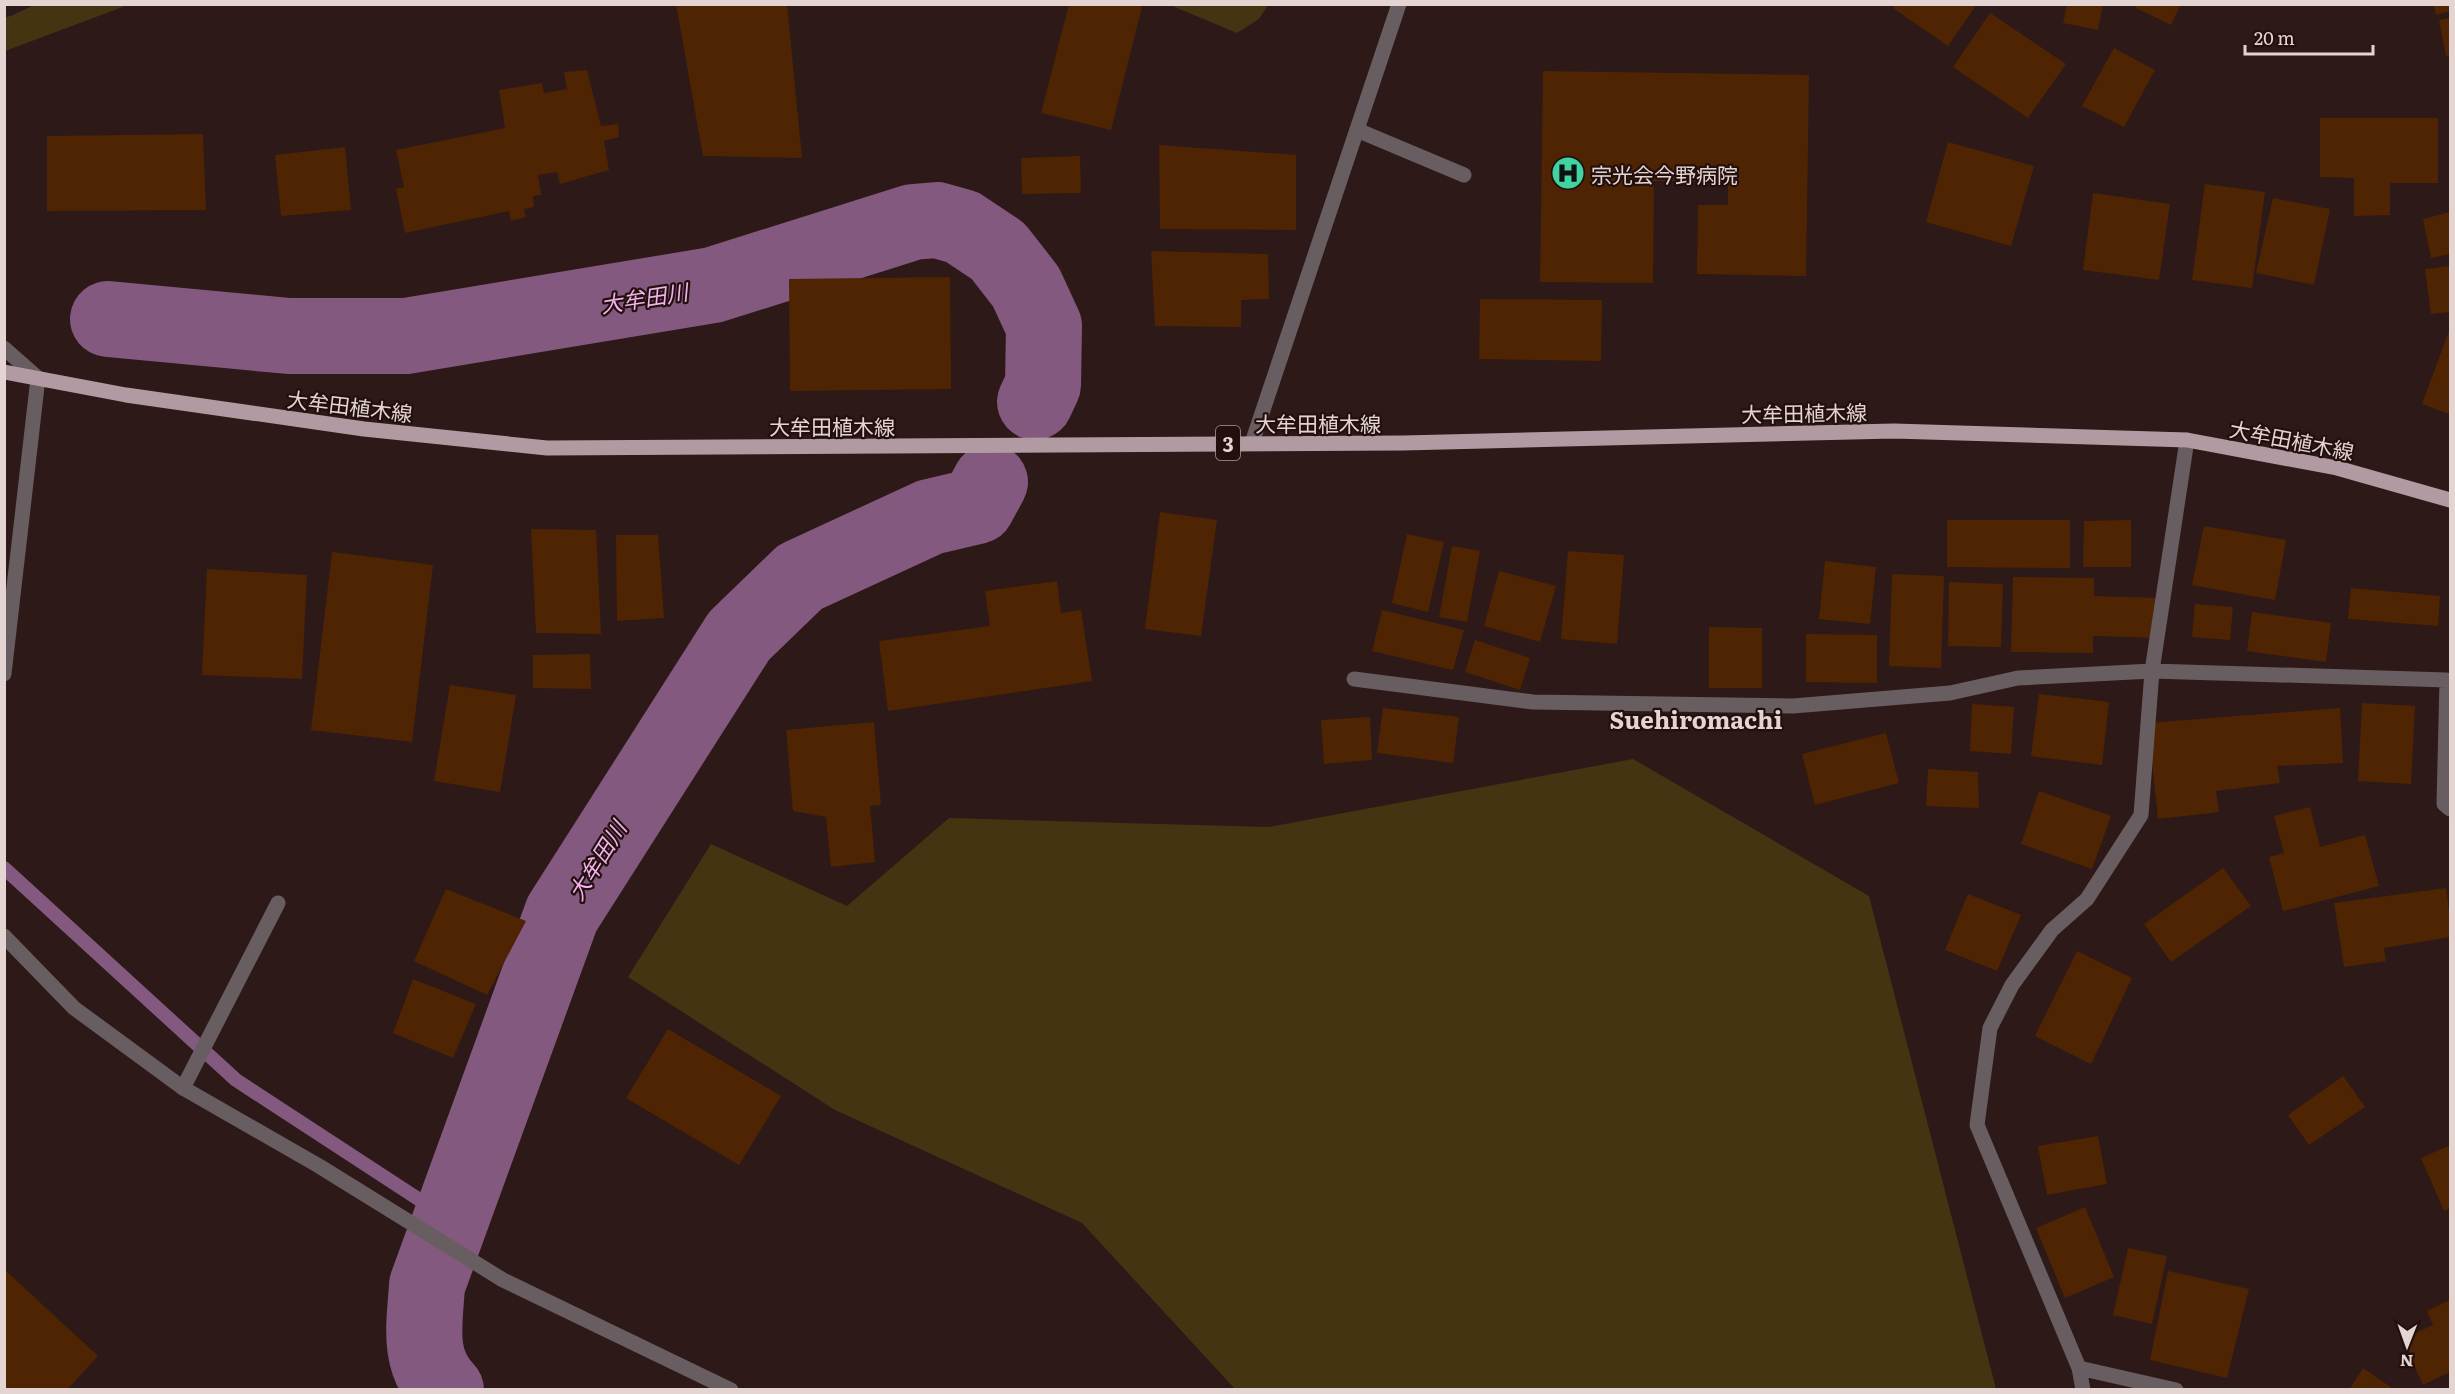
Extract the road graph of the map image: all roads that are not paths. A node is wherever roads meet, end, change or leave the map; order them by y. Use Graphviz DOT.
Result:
graph roads {
  1 [pos="1399,4"];
  2 [pos="1357,130"];
  3 [pos="1464,175"];
  4 [pos="4,348"];
  5 [pos="4,372"];
  6 [pos="38,378"];
  7 [pos="2187,440"];
  8 [pos="1252,443"];
  9 [pos="2451,501"];
  10 [pos="2152,671"];
  11 [pos="4,674"];
  12 [pos="1354,679"];
  13 [pos="2451,808"];
  14 [pos="278,903"];
  15 [pos="4,936"];
  16 [pos="183,1088"];
  17 [pos="2079,1368"];
  18 [pos="731,1389"];
  19 [pos="2083,1389"];
  20 [pos="2176,1389"];
  1 -- 2 [label="street"];
  2 -- 3 [label="street"];
  2 -- 8 [label="street"];
  4 -- 6 [label="street"];
  5 -- 6 [label="main road, 大牟田植木線 / 3"];
  6 -- 8 [label="main road, 大牟田植木線 / 3"];
  6 -- 11 [label="street"];
  7 -- 8 [label="main road, 大牟田植木線 / 3"];
  7 -- 9 [label="main road, 大牟田植木線 / 3"];
  7 -- 10 [label="street"];
  10 -- 12 [label="street"];
  10 -- 13 [label="street"];
  10 -- 17 [label="street"];
  14 -- 16 [label="street"];
  15 -- 16 [label="street"];
  16 -- 18 [label="street"];
  17 -- 19 [label="street"];
  17 -- 20 [label="street"];
}
